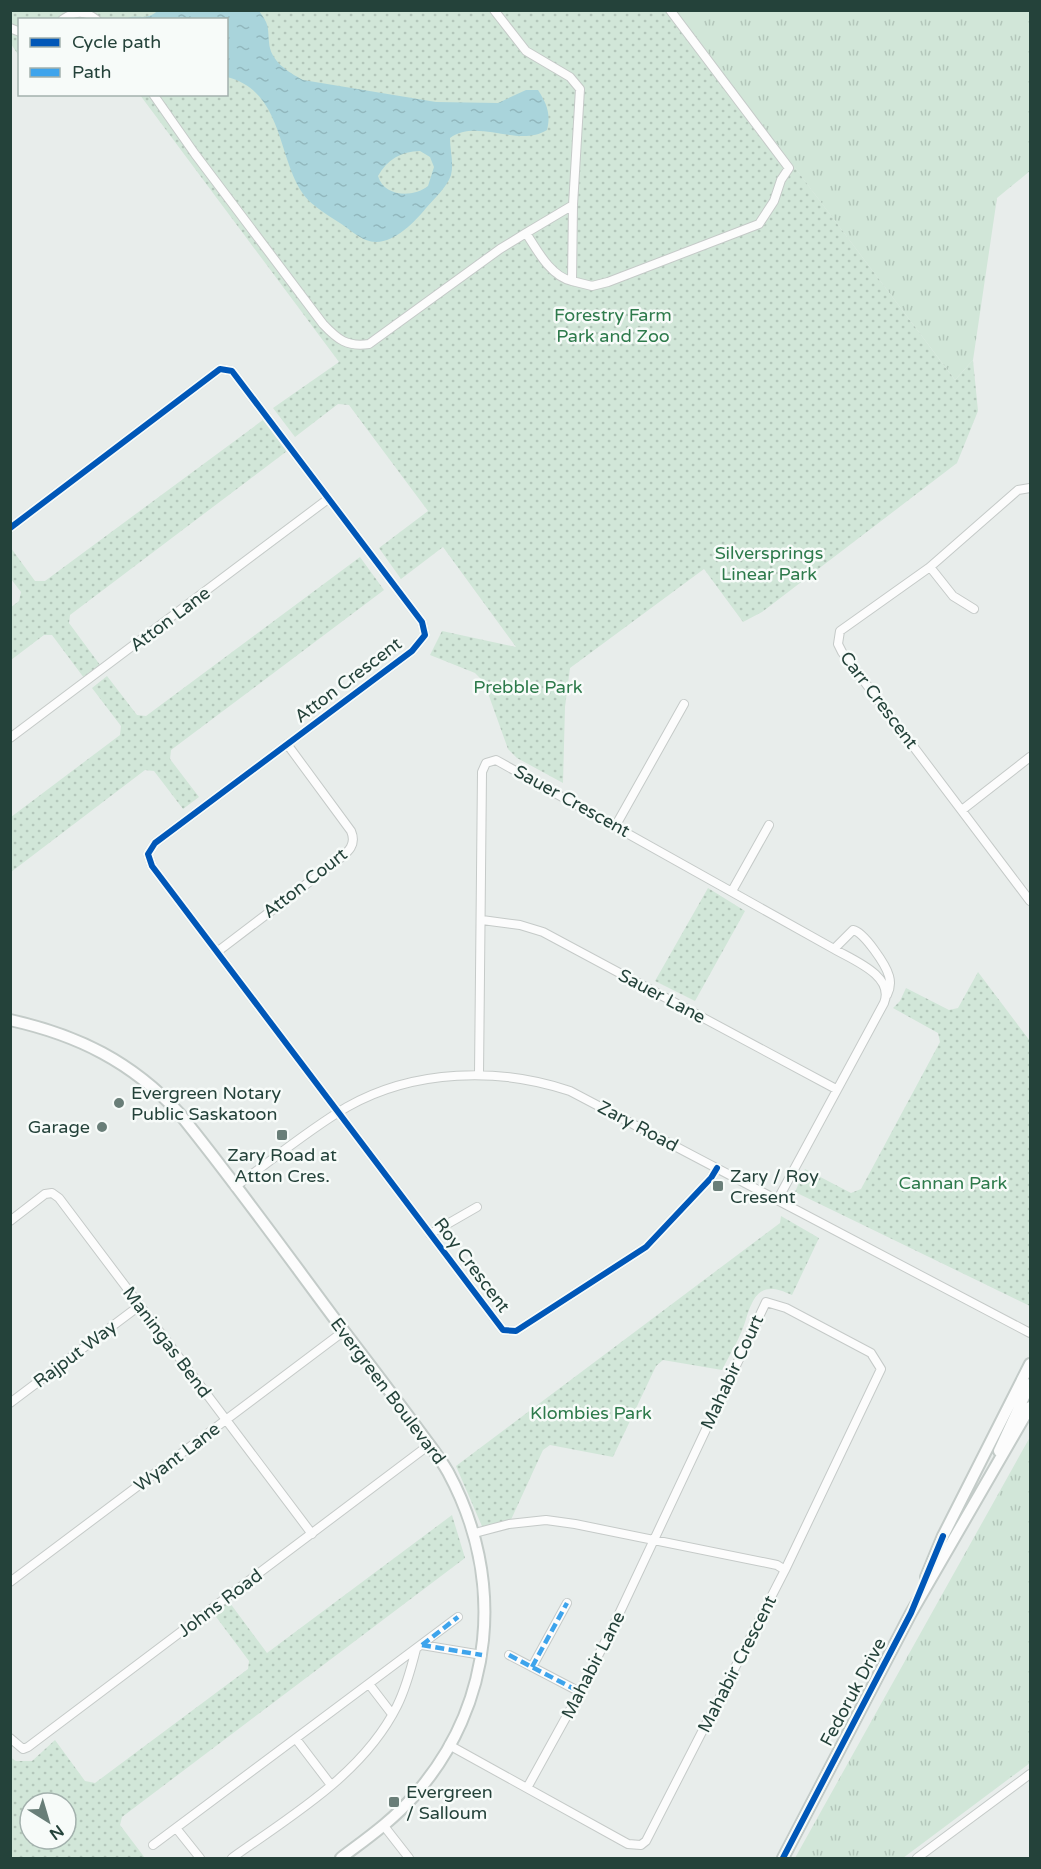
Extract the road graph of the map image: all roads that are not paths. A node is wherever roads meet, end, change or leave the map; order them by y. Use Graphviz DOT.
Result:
graph roads {
  1 [pos="494,10"];
  2 [pos="670,10"];
  3 [pos="65,18"];
  4 [pos="94,18"];
  5 [pos="154,96"];
  6 [pos="573,205"];
  7 [pos="526,233"];
  8 [pos="572,281"];
  9 [pos="1030,488"];
  10 [pos="328,499"];
  11 [pos="10,528"];
  12 [pos="930,567"];
  13 [pos="974,609"];
  14 [pos="684,704"];
  15 [pos="10,738"];
  16 [pos="287,744"];
  17 [pos="1030,757"];
  18 [pos="962,810"];
  19 [pos="616,825"];
  20 [pos="769,825"];
  21 [pos="732,891"];
  22 [pos="1030,901"];
  23 [pos="482,920"];
  24 [pos="834,949"];
  25 [pos="217,952"];
  26 [pos="886,998"];
  27 [pos="10,1020"];
  28 [pos="479,1075"];
  29 [pos="836,1089"];
  30 [pos="338,1113"];
  31 [pos="717,1168"];
  32 [pos="235,1187"];
  33 [pos="778,1199"];
  34 [pos="477,1207"];
  35 [pos="10,1221"];
  36 [pos="430,1234"];
  37 [pos="139,1306"];
  38 [pos="344,1331"];
  39 [pos="1030,1333"];
  40 [pos="1030,1365"];
  41 [pos="1030,1384"];
  42 [pos="10,1403"];
  43 [pos="1030,1407"];
  44 [pos="226,1420"];
  45 [pos="429,1445"];
  46 [pos="996,1463"];
  47 [pos="475,1533"];
  48 [pos="312,1534"];
  49 [pos="655,1540"];
  50 [pos="785,1569"];
  51 [pos="10,1582"];
  52 [pos="567,1603"];
  53 [pos="911,1613"];
  54 [pos="458,1617"];
  55 [pos="419,1647"];
  56 [pos="482,1655"];
  57 [pos="509,1655"];
  58 [pos="532,1667"];
  59 [pos="369,1684"];
  60 [pos="580,1692"];
  61 [pos="392,1714"];
  62 [pos="10,1738"];
  63 [pos="296,1739"];
  64 [pos="449,1745"];
  65 [pos="1030,1774"];
  66 [pos="331,1785"];
  67 [pos="527,1788"];
  68 [pos="384,1826"];
  69 [pos="176,1828"];
  70 [pos="153,1845"];
  71 [pos="200,1858"];
  72 [pos="232,1858"];
  73 [pos="341,1858"];
  74 [pos="409,1858"];
  75 [pos="783,1858"];
  76 [pos="917,1858"];
  1 -- 6 [label="street"];
  2 -- 8 [label="street"];
  3 -- 4 [label="street"];
  5 -- 7 [label="street"];
  6 -- 7 [label="street"];
  6 -- 8 [label="street"];
  7 -- 8 [label="street"];
  9 -- 12 [label="street, Carr Crescent"];
  10 -- 11 [label="street, Atton Crescent"];
  10 -- 15 [label="street, Atton Lane"];
  10 -- 16 [label="street, Atton Crescent"];
  12 -- 13 [label="street"];
  12 -- 18 [label="street, Carr Crescent"];
  14 -- 19 [label="street"];
  16 -- 25 [label="street, Atton Court"];
  16 -- 25 [label="street, Atton Crescent"];
  17 -- 18 [label="street"];
  18 -- 22 [label="street, Carr Crescent"];
  19 -- 21 [label="street, Sauer Crescent"];
  19 -- 23 [label="street, Sauer Crescent"];
  20 -- 21 [label="street"];
  21 -- 24 [label="street, Sauer Crescent"];
  23 -- 28 [label="street, Sauer Crescent"];
  23 -- 29 [label="street, Sauer Lane"];
  24 -- 26 [label="street, Sauer Crescent"];
  24 -- 26 [label="street"];
  25 -- 30 [label="street, Atton Crescent"];
  26 -- 29 [label="street"];
  27 -- 32 [label="street, Evergreen Boulevard"];
  28 -- 30 [label="street, Zary Road"];
  28 -- 31 [label="street, Zary Road"];
  29 -- 33 [label="street"];
  30 -- 32 [label="street, Zary Road"];
  30 -- 36 [label="street, Roy Crescent"];
  31 -- 33 [label="street, Zary Road"];
  31 -- 36 [label="street, Roy Crescent"];
  32 -- 38 [label="street, Evergreen Boulevard"];
  33 -- 39 [label="street, Zary Road"];
  34 -- 36 [label="street"];
  35 -- 37 [label="street, Maningas Bend"];
  37 -- 42 [label="street, Rajput Way"];
  37 -- 44 [label="street, Maningas Bend"];
  38 -- 44 [label="street, Wyant Lane"];
  38 -- 45 [label="street, Evergreen Boulevard"];
  40 -- 53 [label="street, Fedoruk Drive"];
  41 -- 46 [label="street"];
  43 -- 46 [label="street, Fedoruk Drive"];
  44 -- 48 [label="street, Maningas Bend"];
  44 -- 51 [label="street, Wyant Lane"];
  45 -- 47 [label="street, Evergreen Boulevard"];
  45 -- 48 [label="street, Johns Road"];
  46 -- 53 [label="street, Fedoruk Drive"];
  47 -- 49 [label="street"];
  47 -- 56 [label="street, Evergreen Boulevard"];
  48 -- 62 [label="street, Johns Road"];
  49 -- 50 [label="street"];
  49 -- 50 [label="street, Mahabir Court"];
  49 -- 60 [label="street, Mahabir Lane"];
  50 -- 67 [label="street, Mahabir Crescent"];
  52 -- 58 [label="street"];
  53 -- 75 [label="street, Fedoruk Drive"];
  54 -- 55 [label="street"];
  55 -- 56 [label="street"];
  55 -- 59 [label="street"];
  55 -- 61 [label="street"];
  56 -- 64 [label="street, Evergreen Boulevard"];
  57 -- 58 [label="street"];
  58 -- 60 [label="street"];
  59 -- 61 [label="street"];
  59 -- 63 [label="street"];
  60 -- 67 [label="street, Mahabir Lane"];
  61 -- 66 [label="street"];
  63 -- 66 [label="street"];
  63 -- 69 [label="street"];
  64 -- 67 [label="street, Mahabir Crescent"];
  64 -- 68 [label="street, Evergreen Boulevard"];
  65 -- 76 [label="street"];
  66 -- 72 [label="street"];
  68 -- 73 [label="street, Evergreen Boulevard"];
  68 -- 74 [label="street"];
  69 -- 70 [label="street"];
  69 -- 71 [label="street"];
}
